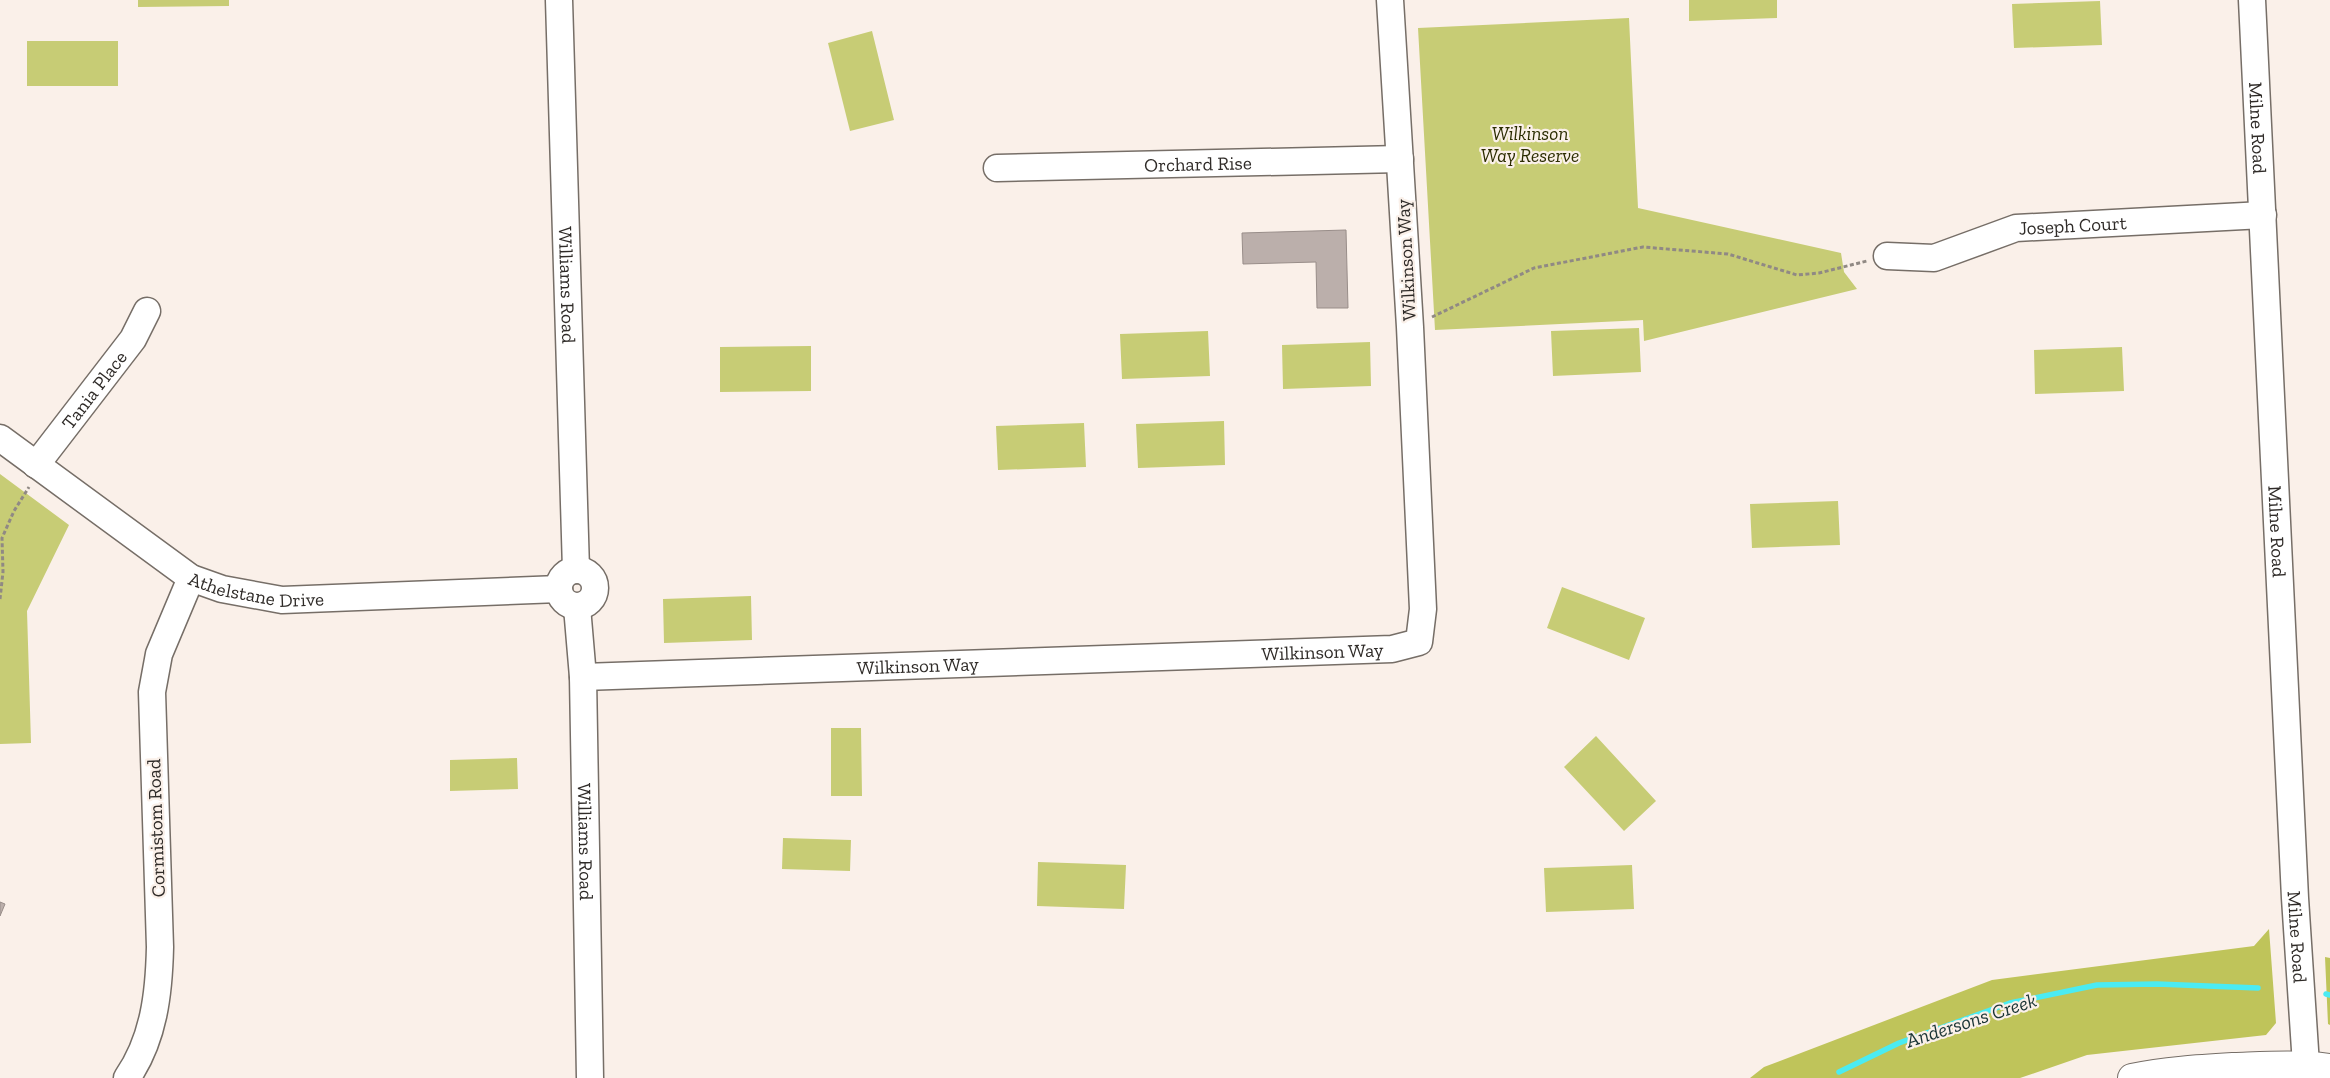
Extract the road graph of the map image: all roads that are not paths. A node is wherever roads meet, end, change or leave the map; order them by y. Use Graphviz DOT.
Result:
graph roads {
  1 [pos="559,0"];
  2 [pos="1390,0"];
  3 [pos="2252,0"];
  4 [pos="1400,159"];
  5 [pos="997,168"];
  6 [pos="2264,216"];
  7 [pos="1887,256"];
  8 [pos="148,311"];
  9 [pos="0,438"];
  10 [pos="40,468"];
  11 [pos="576,570"];
  12 [pos="191,578"];
  13 [pos="559,589"];
  14 [pos="577,607"];
  15 [pos="582,677"];
  16 [pos="2318,1066"];
  17 [pos="2263,1072"];
  18 [pos="126,1078"];
  19 [pos="590,1078"];
  20 [pos="2132,1078"];
  1 -- 11 [label="street, Williams Road"];
  2 -- 4 [label="street, Wilkinson Way"];
  3 -- 6 [label="street, Milne Road"];
  4 -- 5 [label="street, Orchard Rise"];
  4 -- 15 [label="street, Wilkinson Way"];
  6 -- 7 [label="street, Joseph Court"];
  6 -- 16 [label="street, Milne Road"];
  8 -- 10 [label="street, Tania Place"];
  9 -- 10 [label="street, Athelstane Drive"];
  10 -- 12 [label="street, Athelstane Drive"];
  11 -- 13 [label="street"];
  11 -- 14 [label="street"];
  12 -- 13 [label="street, Athelstane Drive"];
  12 -- 18 [label="street, Cormistom Road"];
  13 -- 14 [label="street"];
  14 -- 15 [label="street, Williams Road"];
  15 -- 19 [label="street, Williams Road"];
  16 -- 17 [label="main road"];
  17 -- 20 [label="main road"];
}
